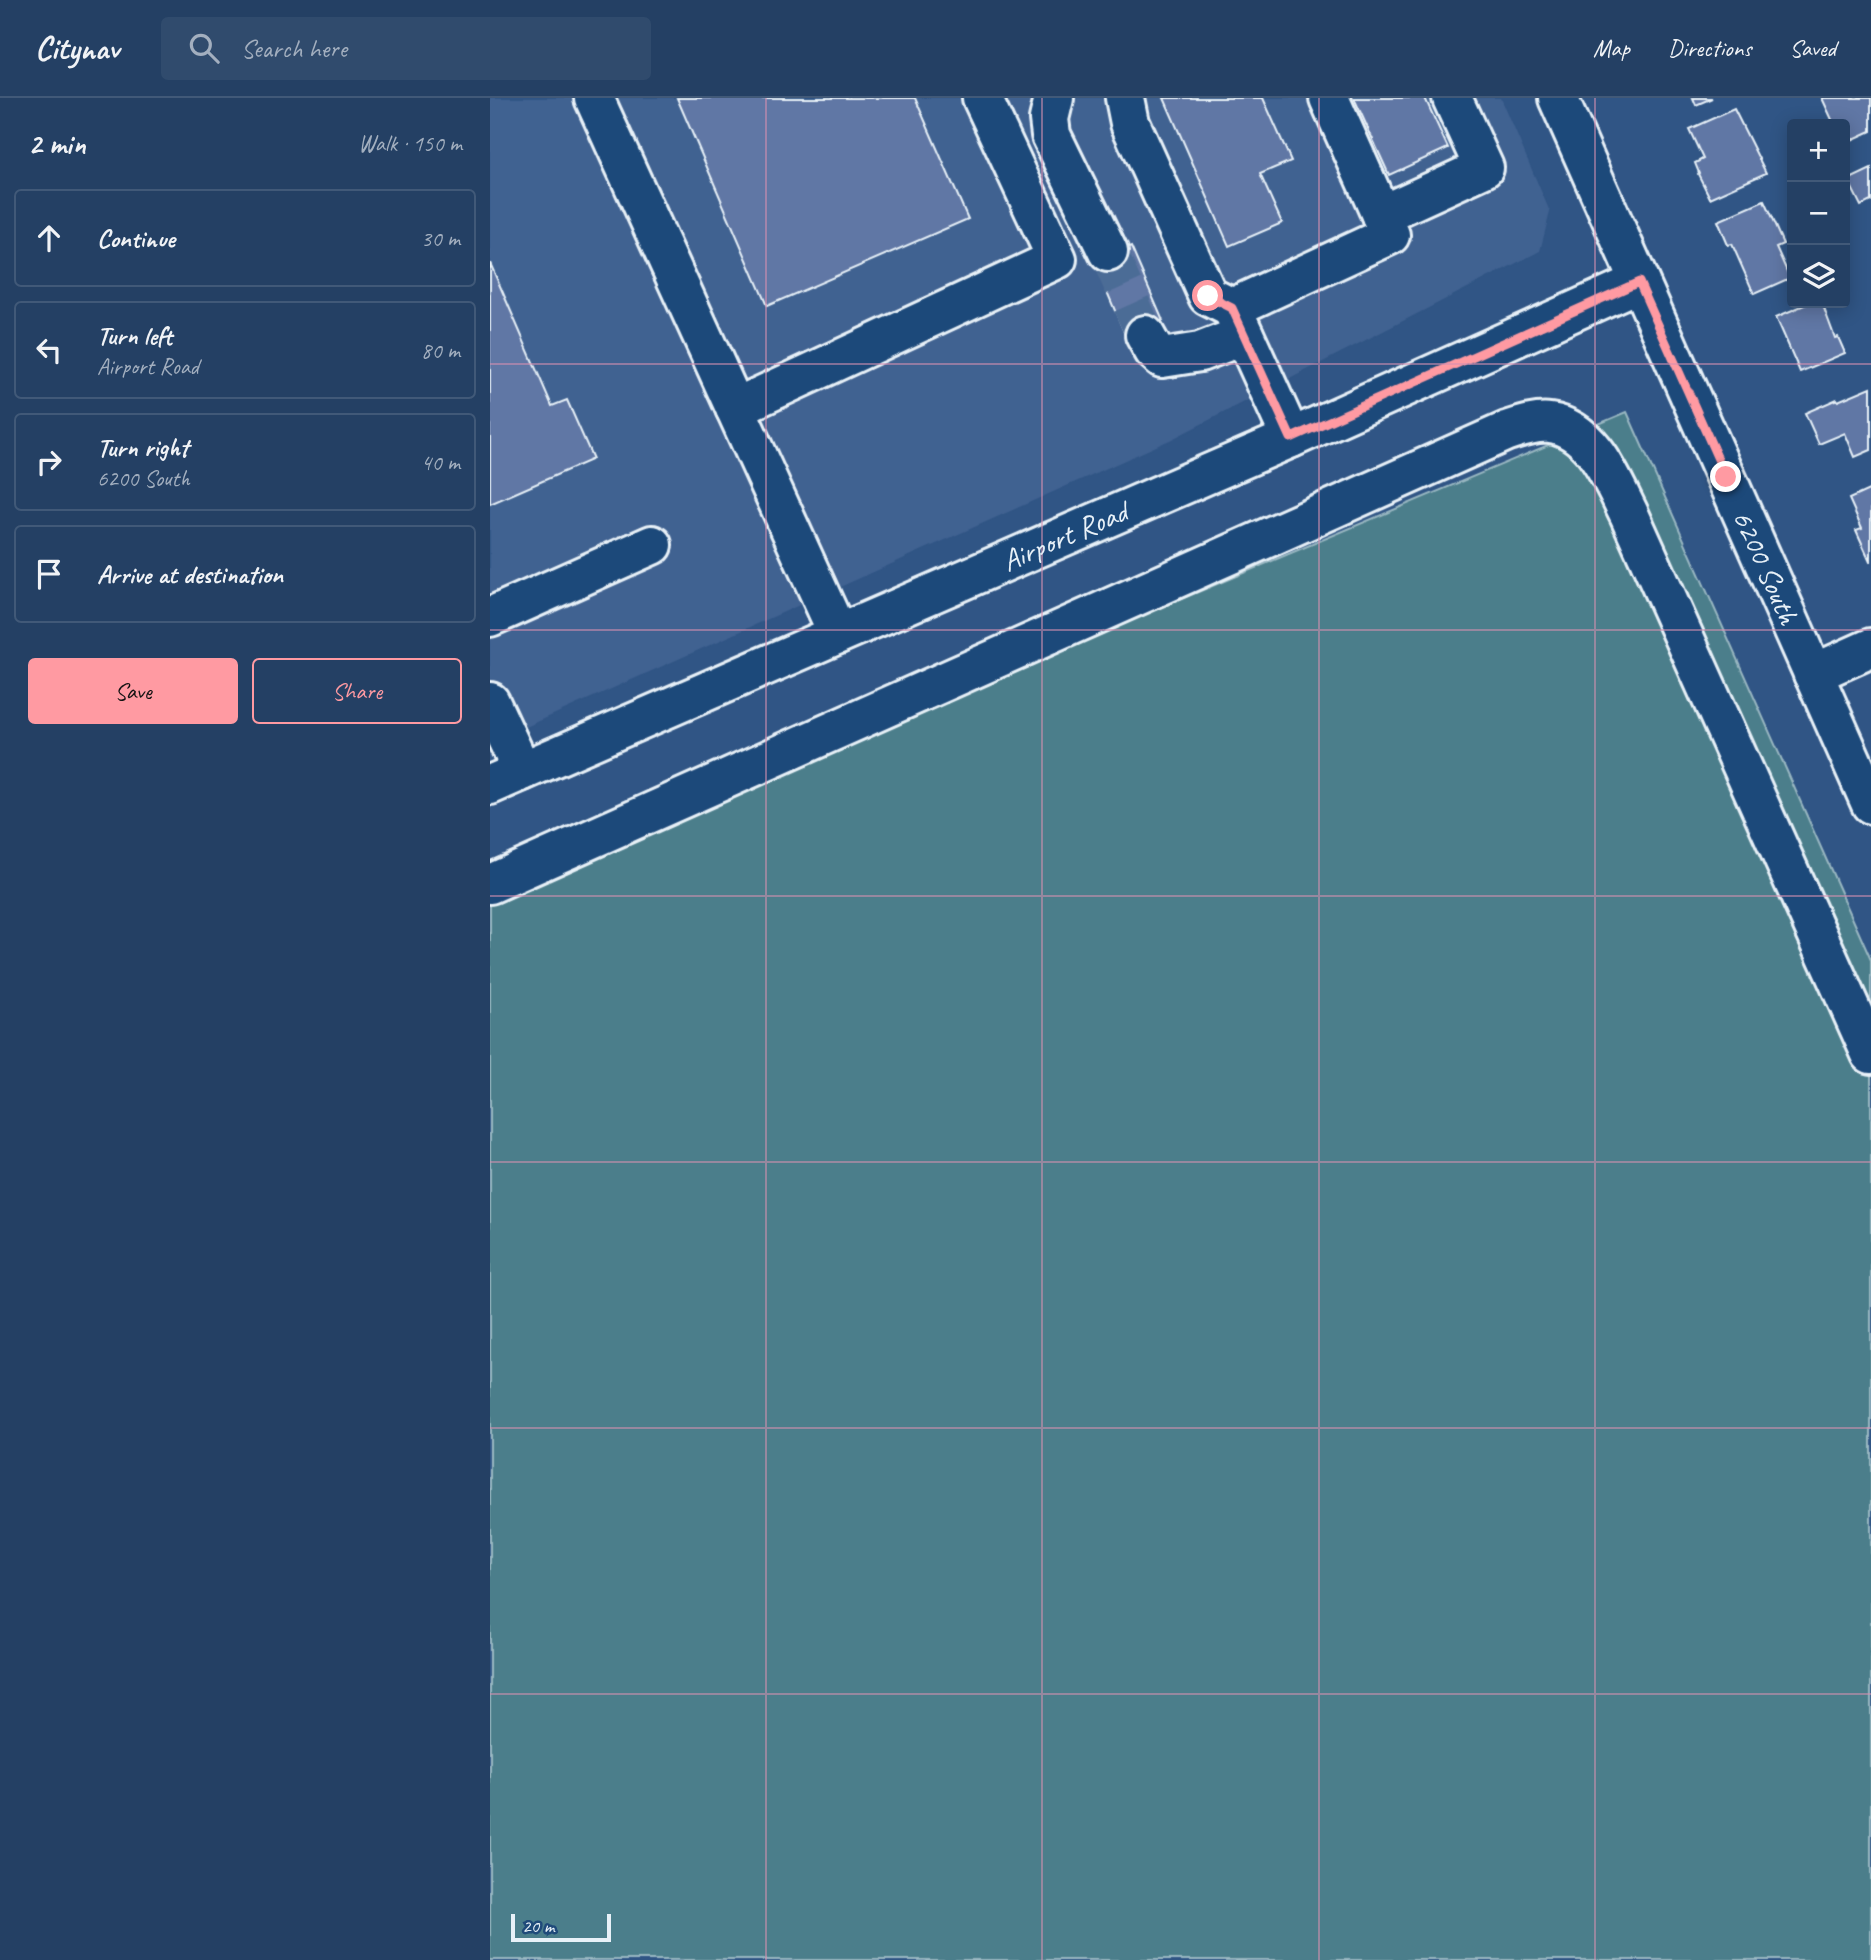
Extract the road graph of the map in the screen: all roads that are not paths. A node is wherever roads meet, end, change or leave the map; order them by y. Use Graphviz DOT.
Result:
graph roads {
  1 [pos="982,98"];
  2 [pos="1054,98"];
  3 [pos="1125,98"];
  4 [pos="1146,98"];
  5 [pos="1329,98"];
  6 [pos="1452,98"];
  7 [pos="1558,98"];
  8 [pos="596,99"];
  9 [pos="1381,215"];
  10 [pos="1108,252"];
  11 [pos="1639,282"];
  12 [pos="1238,321"];
  13 [pos="1145,335"];
  14 [pos="735,408"];
  15 [pos="1291,438"];
  16 [pos="652,545"];
  17 [pos="490,617"];
  18 [pos="838,634"];
  19 [pos="1871,648"];
  20 [pos="1813,674"];
  21 [pos="490,702"];
  22 [pos="506,778"];
  23 [pos="1871,804"];
  24 [pos="490,884"];
  25 [pos="1871,1054"];
  1 -- 14 [label="street"];
  2 -- 10 [label="street"];
  3 -- 12 [label="street"];
  4 -- 12 [label="street"];
  5 -- 9 [label="street"];
  6 -- 9 [label="street"];
  7 -- 11 [label="street, 6200 South"];
  8 -- 14 [label="street"];
  9 -- 12 [label="street"];
  11 -- 15 [label="street, Airport Road"];
  11 -- 20 [label="street, 6200 South"];
  12 -- 13 [label="street"];
  12 -- 15 [label="street"];
  14 -- 18 [label="street"];
  15 -- 18 [label="street, Airport Road"];
  16 -- 17 [label="street"];
  18 -- 22 [label="street, Airport Road"];
  19 -- 20 [label="street"];
  20 -- 23 [label="street, 6200 South"];
  21 -- 22 [label="street"];
  24 -- 25 [label="street"];
}
